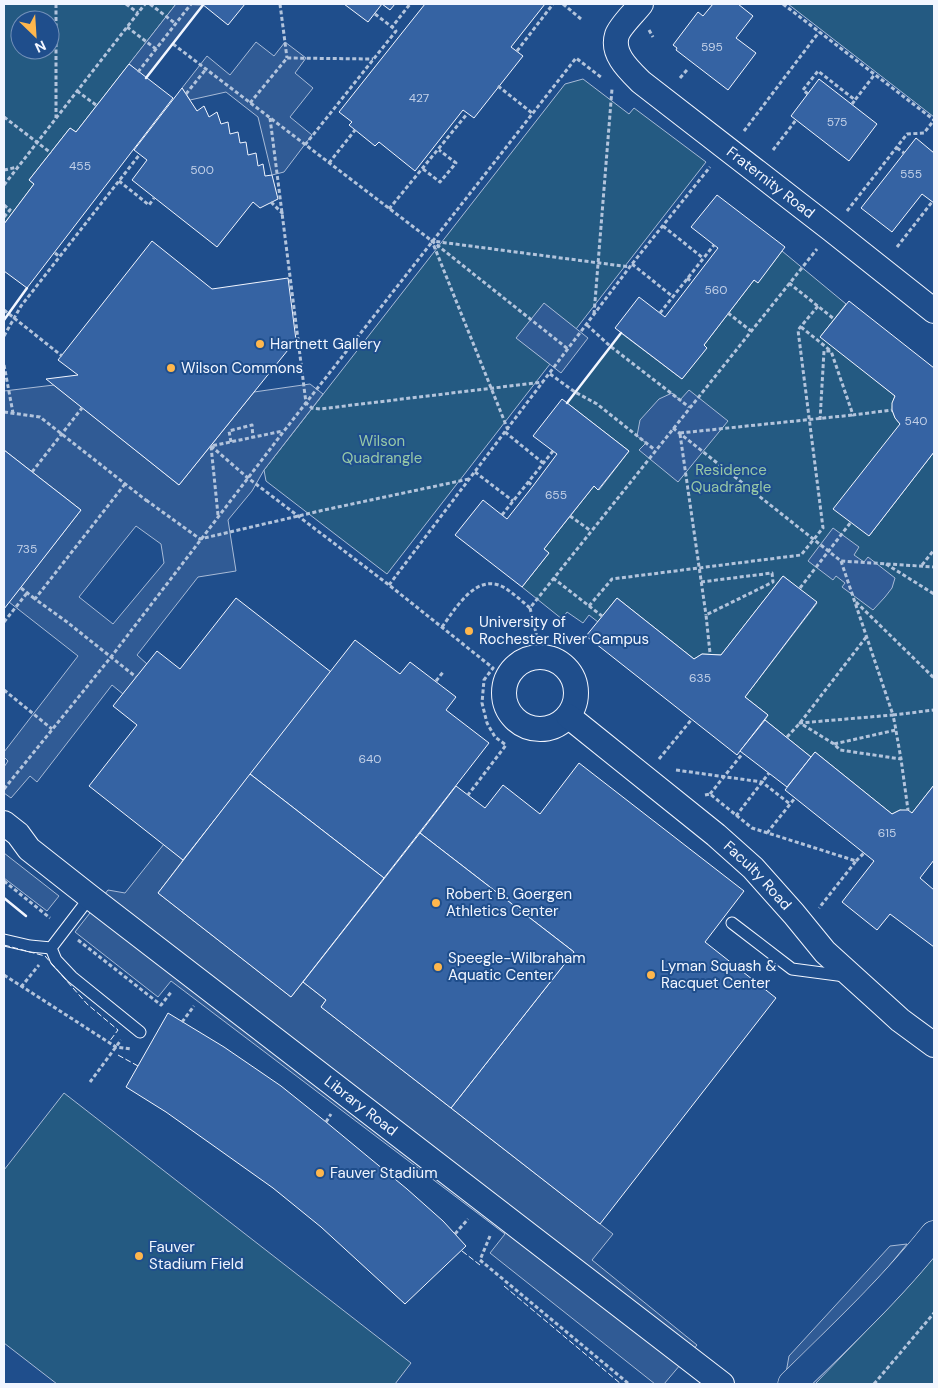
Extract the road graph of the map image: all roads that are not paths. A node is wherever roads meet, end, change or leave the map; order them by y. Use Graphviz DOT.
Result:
graph roads {
  1 [pos="637,5"];
  2 [pos="934,311"];
  3 [pos="568,716"];
  4 [pos="4,823"];
  5 [pos="90,897"];
  6 [pos="732,923"];
  7 [pos="4,940"];
  8 [pos="51,948"];
  9 [pos="852,977"];
  10 [pos="140,1032"];
  11 [pos="934,1045"];
  12 [pos="934,1235"];
  13 [pos="722,1384"];
  14 [pos="792,1384"];
  1 -- 2 [label="street, Fraternity Road"];
  3 -- 9 [label="street, Faculty Road"];
  4 -- 5 [label="street, Library Road"];
  5 -- 8 [label="lane"];
  5 -- 13 [label="street, Library Road"];
  6 -- 9 [label="lane"];
  7 -- 8 [label="lane"];
  8 -- 10 [label="lane"];
  9 -- 11 [label="street, Faculty Road"];
  12 -- 14 [label="street"];
}
